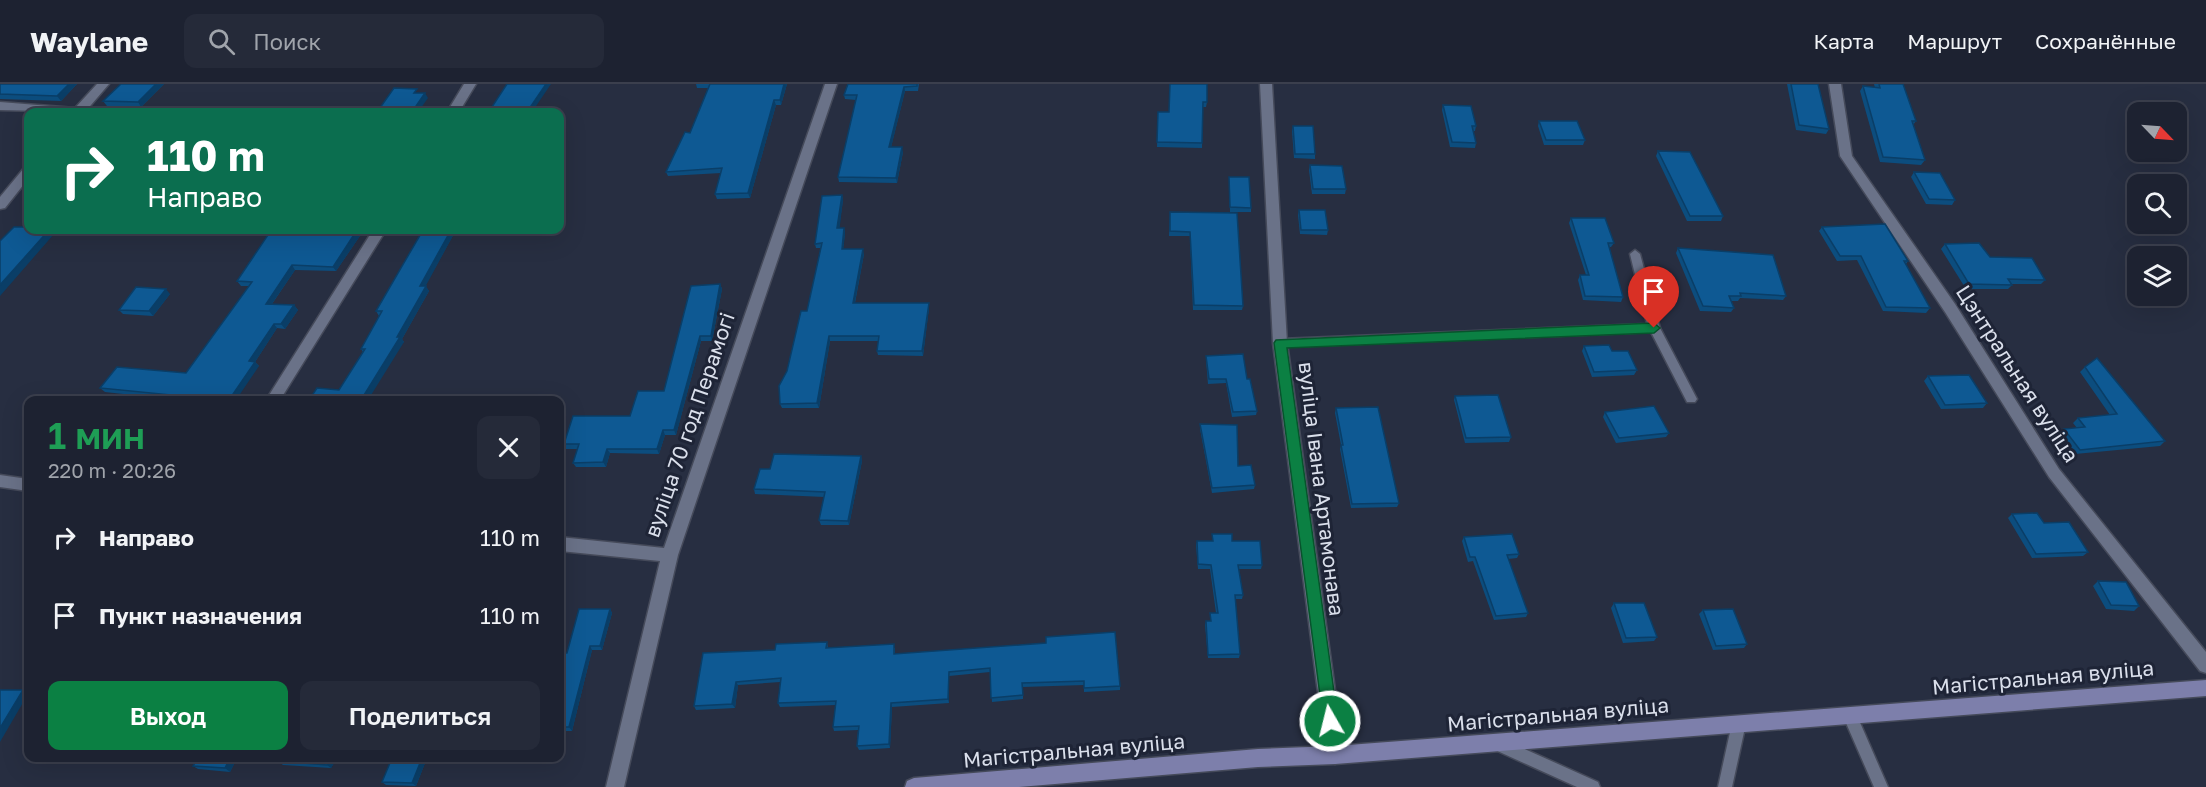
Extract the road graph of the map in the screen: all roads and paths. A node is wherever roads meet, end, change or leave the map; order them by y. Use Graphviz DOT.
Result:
graph roads {
  1 [pos="103,84"];
  2 [pos="470,84"];
  3 [pos="831,84"];
  4 [pos="1266,84"];
  5 [pos="1835,84"];
  6 [pos="0,106"];
  7 [pos="26,108"];
  8 [pos="82,108"];
  9 [pos="455,108"];
  10 [pos="24,176"];
  11 [pos="0,205"];
  12 [pos="377,234"];
  13 [pos="1635,254"];
  14 [pos="1654,328"];
  15 [pos="1280,343"];
  16 [pos="276,396"];
  17 [pos="1691,399"];
  18 [pos="0,481"];
  19 [pos="24,484"];
  20 [pos="564,544"];
  21 [pos="670,555"];
  22 [pos="2206,665"];
  23 [pos="2206,688"];
  24 [pos="1850,716"];
  25 [pos="1739,723"];
  26 [pos="1495,743"];
  27 [pos="1335,755"];
  28 [pos="615,787"];
  29 [pos="914,787"];
  30 [pos="1593,787"];
  31 [pos="1725,787"];
  32 [pos="1881,787"];
  1 -- 8 [label="street"];
  2 -- 9 [label="street"];
  3 -- 21 [label="street, вуліца 70 год Перамогі"];
  4 -- 15 [label="street, вуліца Івана Артамонава"];
  5 -- 22 [label="street, Цэнтральная вуліца"];
  6 -- 7 [label="street"];
  10 -- 11 [label="street"];
  12 -- 16 [label="street"];
  13 -- 14 [label="lane"];
  14 -- 15 [label="lane"];
  14 -- 17 [label="lane"];
  15 -- 27 [label="street, вуліца Івана Артамонава"];
  18 -- 19 [label="street"];
  20 -- 21 [label="street"];
  21 -- 28 [label="street, вуліца 70 год Перамогі"];
  23 -- 24 [label="main road, Магістральная вуліца"];
  24 -- 25 [label="main road, Магістральная вуліца"];
  24 -- 32 [label="lane"];
  25 -- 26 [label="main road, Магістральная вуліца"];
  25 -- 31 [label="lane"];
  26 -- 27 [label="main road, Магістральная вуліца"];
  26 -- 30 [label="lane"];
  27 -- 29 [label="main road, Магістральная вуліца"];
}
